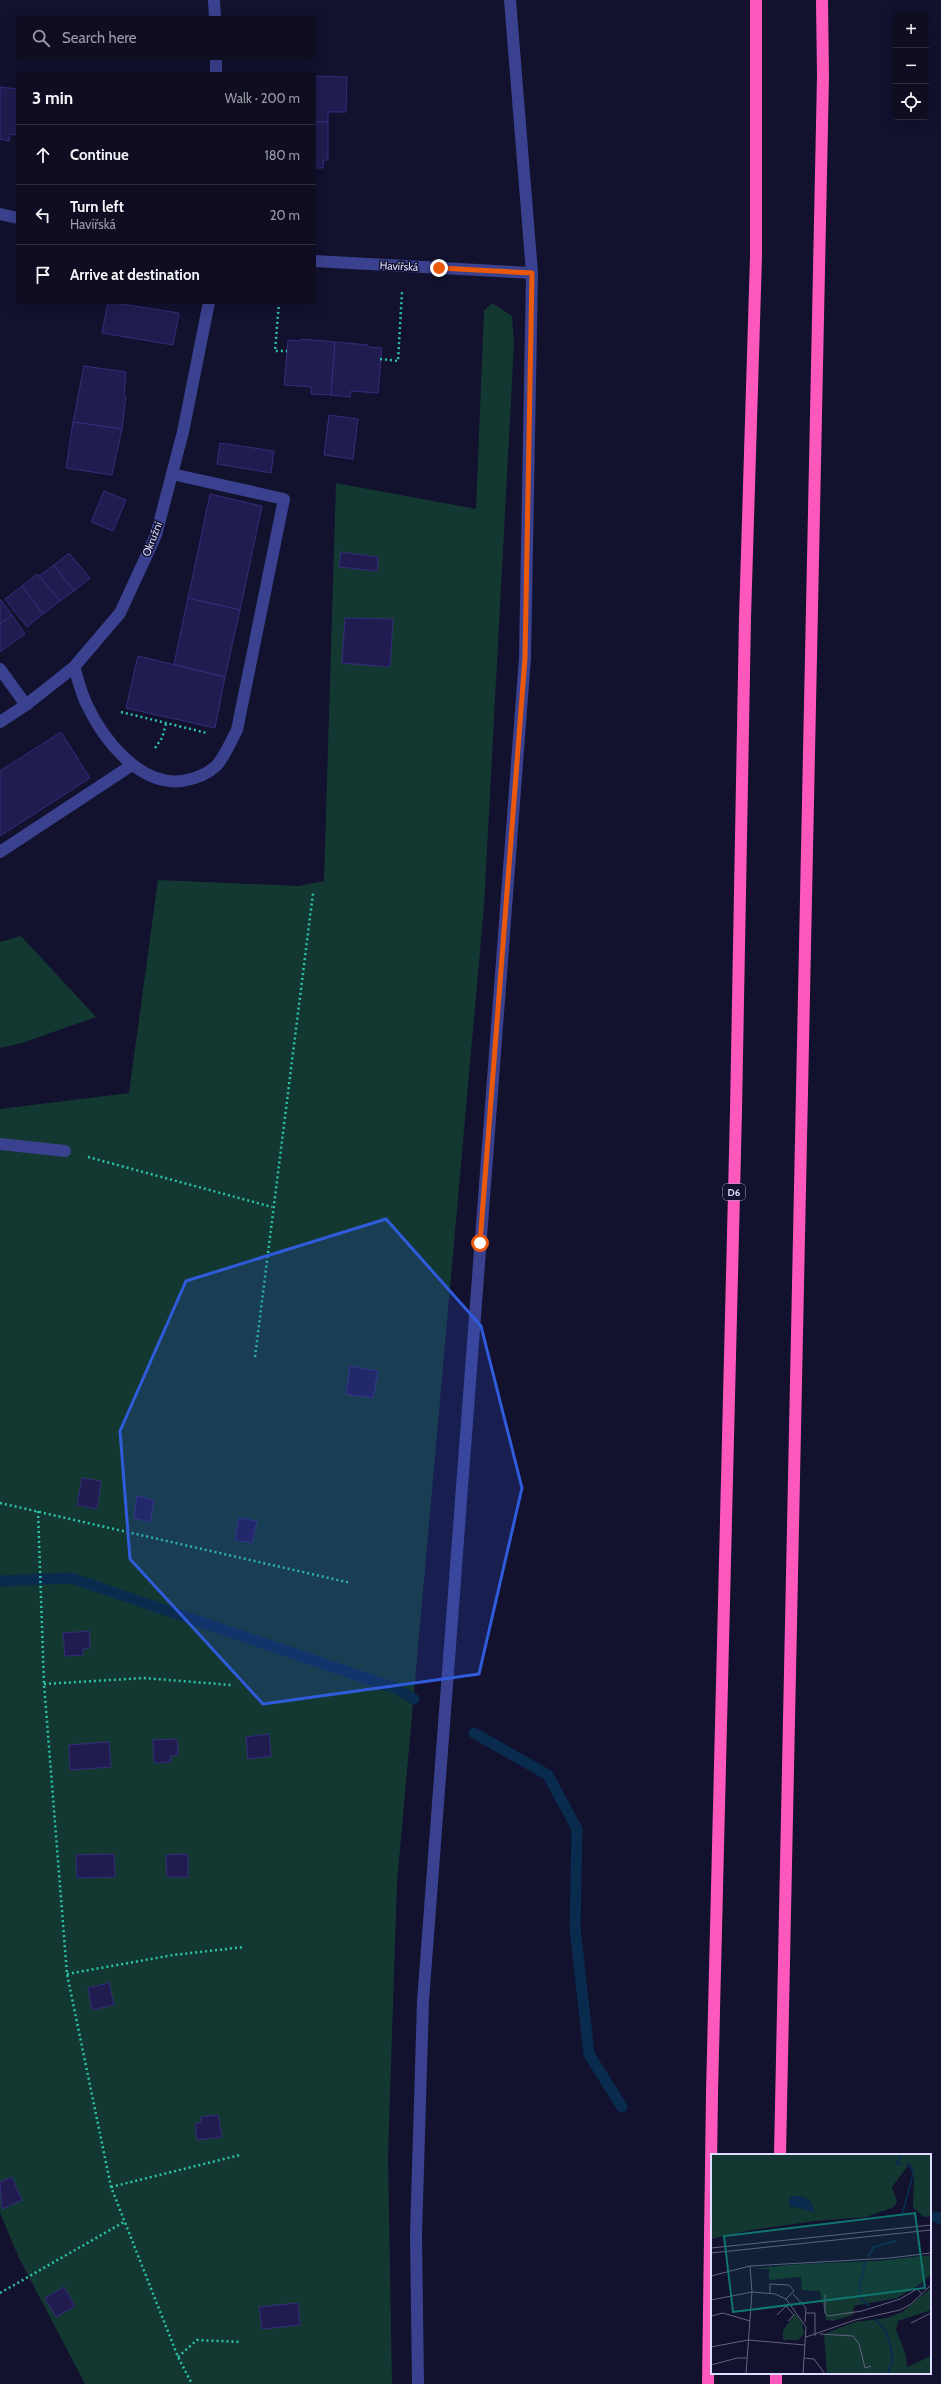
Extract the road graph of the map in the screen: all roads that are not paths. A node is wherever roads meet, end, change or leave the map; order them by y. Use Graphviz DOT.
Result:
graph roads {
  1 [pos="214,0"];
  2 [pos="510,0"];
  3 [pos="756,0"];
  4 [pos="822,0"];
  5 [pos="215,16"];
  6 [pos="216,60"];
  7 [pos="216,72"];
  8 [pos="0,214"];
  9 [pos="16,218"];
  10 [pos="316,261"];
  11 [pos="532,273"];
  12 [pos="209,304"];
  13 [pos="172,474"];
  14 [pos="74,667"];
  15 [pos="0,669"];
  16 [pos="26,705"];
  17 [pos="0,722"];
  18 [pos="132,765"];
  19 [pos="0,852"];
  20 [pos="0,1144"];
  21 [pos="65,1151"];
  22 [pos="711,2154"];
  23 [pos="780,2154"];
  24 [pos="711,2166"];
  25 [pos="418,2384"];
  26 [pos="708,2384"];
  1 -- 5 [label="street"];
  2 -- 11 [label="street"];
  3 -- 22 [label="highway, D6"];
  4 -- 23 [label="highway"];
  6 -- 7 [label="street"];
  8 -- 9 [label="street"];
  10 -- 11 [label="street, Havířská"];
  11 -- 25 [label="street"];
  12 -- 13 [label="street, Okružní"];
  13 -- 14 [label="street, Okružní"];
  13 -- 18 [label="street"];
  14 -- 16 [label="street, Okružní"];
  14 -- 18 [label="street"];
  15 -- 16 [label="street"];
  16 -- 17 [label="street, Okružní"];
  18 -- 19 [label="street"];
  20 -- 21 [label="street"];
  24 -- 26 [label="highway, D6"];
}
